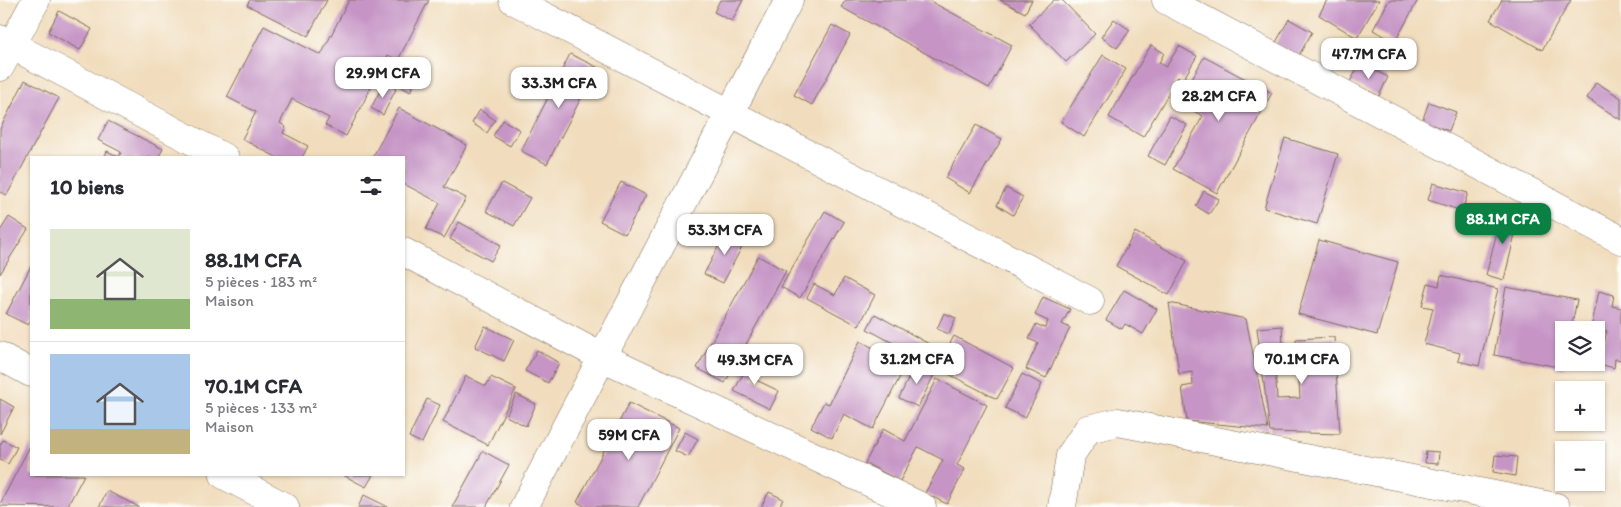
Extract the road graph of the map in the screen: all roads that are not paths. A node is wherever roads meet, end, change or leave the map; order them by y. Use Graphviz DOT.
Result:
graph roads {
  1 [pos="36,0"];
  2 [pos="513,0"];
  3 [pos="789,0"];
  4 [pos="1166,0"];
  5 [pos="4,50"];
  6 [pos="730,114"];
  7 [pos="221,156"];
  8 [pos="1621,240"];
  9 [pos="405,253"];
  10 [pos="1090,301"];
  11 [pos="0,356"];
  12 [pos="602,357"];
  13 [pos="30,372"];
  14 [pos="226,476"];
  15 [pos="285,507"];
  16 [pos="524,507"];
  17 [pos="922,507"];
  18 [pos="1062,507"];
  19 [pos="1556,507"];
  1 -- 5 [label="street"];
  2 -- 6 [label="street"];
  3 -- 6 [label="street"];
  4 -- 8 [label="street"];
  5 -- 7 [label="street"];
  6 -- 10 [label="street"];
  6 -- 12 [label="street"];
  9 -- 12 [label="street"];
  11 -- 13 [label="street"];
  12 -- 16 [label="street"];
  12 -- 17 [label="street"];
  14 -- 15 [label="street"];
  18 -- 19 [label="street"];
}
